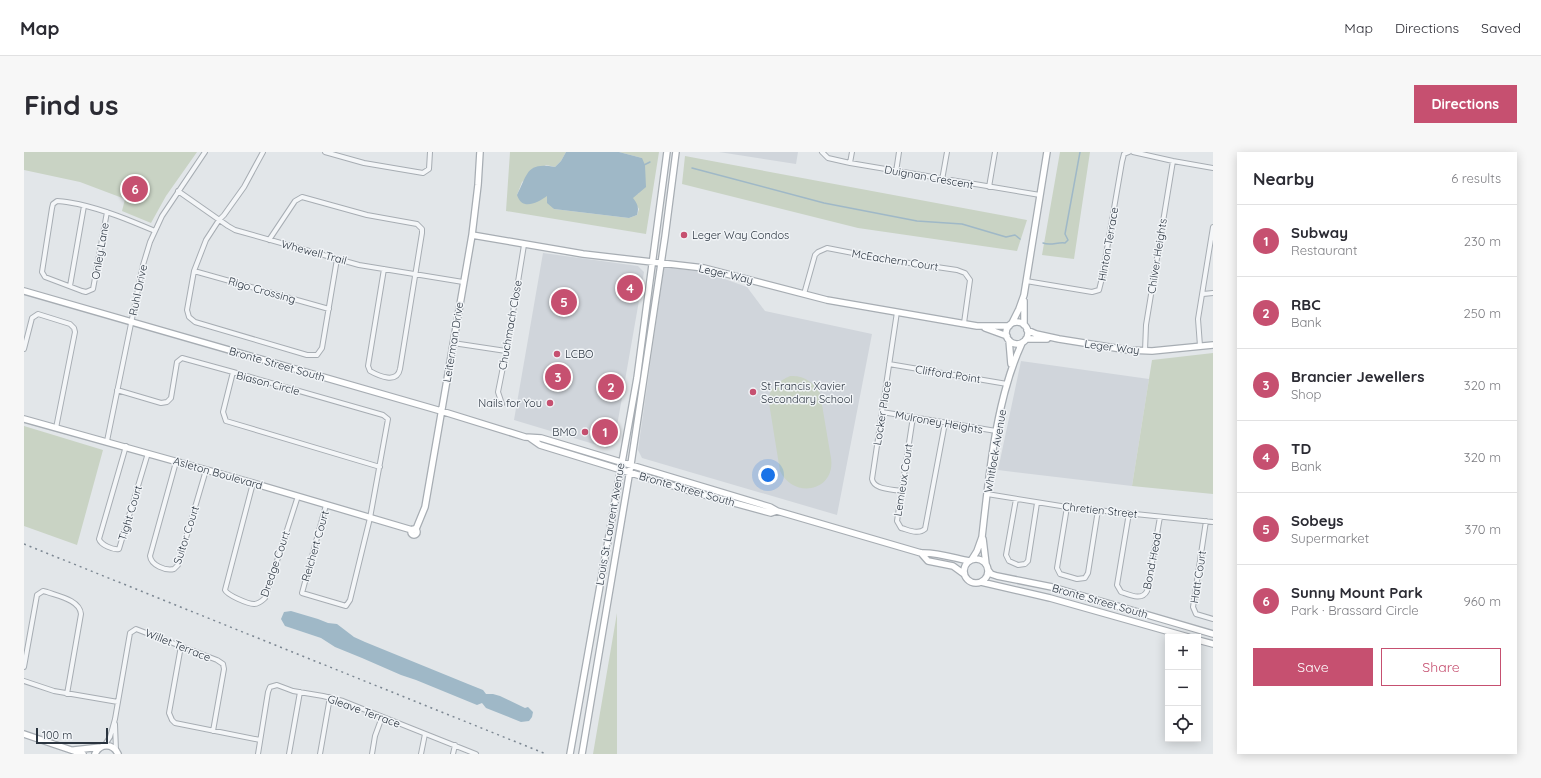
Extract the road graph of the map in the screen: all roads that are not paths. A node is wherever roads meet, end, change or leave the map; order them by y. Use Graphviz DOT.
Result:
graph roads {
  1 [pos="205,152"];
  2 [pos="263,152"];
  3 [pos="326,152"];
  4 [pos="430,152"];
  5 [pos="480,152"];
  6 [pos="667,152"];
  7 [pos="676,152"];
  8 [pos="822,152"];
  9 [pos="852,152"];
  10 [pos="899,152"];
  11 [pos="947,152"];
  12 [pos="994,152"];
  13 [pos="1047,152"];
  14 [pos="1129,152"];
  15 [pos="1133,152"];
  16 [pos="1173,161"];
  17 [pos="850,163"];
  18 [pos="1213,168"];
  19 [pos="896,172"];
  20 [pos="942,180"];
  21 [pos="989,187"];
  22 [pos="178,190"];
  23 [pos="1040,196"];
  24 [pos="84,206"];
  25 [pos="106,212"];
  26 [pos="219,220"];
  27 [pos="1213,227"];
  28 [pos="155,231"];
  29 [pos="472,235"];
  30 [pos="269,240"];
  31 [pos="524,245"];
  32 [pos="337,259"];
  33 [pos="653,262"];
  34 [pos="661,262"];
  35 [pos="384,269"];
  36 [pos="194,271"];
  37 [pos="415,274"];
  38 [pos="1026,281"];
  39 [pos="463,282"];
  40 [pos="70,286"];
  41 [pos="24,291"];
  42 [pos="1213,293"];
  43 [pos="804,294"];
  44 [pos="1203,294"];
  45 [pos="1024,295"];
  46 [pos="329,310"];
  47 [pos="897,312"];
  48 [pos="131,322"];
  49 [pos="964,324"];
  50 [pos="1010,325"];
  51 [pos="977,326"];
  52 [pos="1026,328"];
  53 [pos="1008,338"];
  54 [pos="1059,339"];
  55 [pos="1024,341"];
  56 [pos="453,343"];
  57 [pos="1213,345"];
  58 [pos="1200,346"];
  59 [pos="24,349"];
  60 [pos="506,351"];
  61 [pos="1145,351"];
  62 [pos="889,364"];
  63 [pos="1011,366"];
  64 [pos="233,372"];
  65 [pos="1007,384"];
  66 [pos="117,390"];
  67 [pos="502,404"];
  68 [pos="442,411"];
  69 [pos="882,412"];
  70 [pos="913,417"];
  71 [pos="24,419"];
  72 [pos="945,423"];
  73 [pos="56,428"];
  74 [pos="996,431"];
  75 [pos="530,438"];
  76 [pos="107,441"];
  77 [pos="126,446"];
  78 [pos="148,454"];
  79 [pos="176,462"];
  80 [pos="621,462"];
  81 [pos="631,464"];
  82 [pos="380,467"];
  83 [pos="206,470"];
  84 [pos="619,470"];
  85 [pos="629,473"];
  86 [pos="253,483"];
  87 [pos="901,491"];
  88 [pos="987,494"];
  89 [pos="298,496"];
  90 [pos="1016,499"];
  91 [pos="1038,503"];
  92 [pos="326,505"];
  93 [pos="1067,507"];
  94 [pos="1098,510"];
  95 [pos="777,512"];
  96 [pos="1129,514"];
  97 [pos="1160,517"];
  98 [pos="370,518"];
  99 [pos="1206,521"];
  100 [pos="1213,522"];
  101 [pos="414,530"];
  102 [pos="982,537"];
  103 [pos="921,553"];
  104 [pos="971,560"];
  105 [pos="987,568"];
  106 [pos="964,574"];
  107 [pos="981,582"];
  108 [pos="1213,619"];
  109 [pos="1177,634"];
  110 [pos="1213,634"];
  111 [pos="1201,641"];
  112 [pos="1213,644"];
  113 [pos="181,646"];
  114 [pos="24,667"];
  115 [pos="24,681"];
  116 [pos="300,692"];
  117 [pos="67,694"];
  118 [pos="330,697"];
  119 [pos="118,702"];
  120 [pos="382,717"];
  121 [pos="115,719"];
  122 [pos="213,731"];
  123 [pos="24,734"];
  124 [pos="425,734"];
  125 [pos="260,740"];
  126 [pos="103,746"];
  127 [pos="454,746"];
  128 [pos="74,750"];
  129 [pos="117,752"];
  130 [pos="582,752"];
  131 [pos="83,754"];
  132 [pos="95,754"];
  133 [pos="258,754"];
  134 [pos="289,754"];
  135 [pos="320,754"];
  136 [pos="372,754"];
  137 [pos="421,754"];
  138 [pos="453,754"];
  139 [pos="476,754"];
  140 [pos="570,754"];
  1 -- 22 [label="street, Ruhl Drive"];
  2 -- 26 [label="street"];
  3 -- 4 [label="street"];
  5 -- 29 [label="main road, Leiterman Drive"];
  6 -- 33 [label="main road, Louis St. Laurent Avenue"];
  7 -- 34 [label="main road, Louis St. Laurent Avenue"];
  8 -- 17 [label="street, Duignan Crescent"];
  9 -- 17 [label="street"];
  10 -- 19 [label="street"];
  11 -- 20 [label="street"];
  12 -- 21 [label="street"];
  13 -- 23 [label="main road"];
  14 -- 38 [label="street, Hinton Terrace"];
  15 -- 16 [label="street"];
  16 -- 18 [label="street"];
  16 -- 61 [label="street, Chilver Heights"];
  17 -- 19 [label="street, Duignan Crescent"];
  19 -- 20 [label="street, Duignan Crescent"];
  20 -- 21 [label="street, Duignan Crescent"];
  21 -- 23 [label="street, Duignan Crescent"];
  22 -- 26 [label="street, Whewell Trail"];
  22 -- 28 [label="street, Ruhl Drive"];
  23 -- 38 [label="main road"];
  24 -- 25 [label="street"];
  24 -- 40 [label="street"];
  24 -- 40 [label="street"];
  25 -- 28 [label="street"];
  25 -- 40 [label="street, Onley Lane"];
  26 -- 30 [label="street, Whewell Trail"];
  26 -- 36 [label="street"];
  27 -- 44 [label="street"];
  28 -- 48 [label="street, Ruhl Drive"];
  29 -- 31 [label="main road, Leger Way"];
  29 -- 39 [label="main road, Leiterman Drive"];
  30 -- 32 [label="street, Whewell Trail"];
  30 -- 37 [label="street"];
  31 -- 33 [label="main road, Leger Way"];
  31 -- 60 [label="street, Chuchmach Close"];
  32 -- 35 [label="street, Whewell Trail"];
  32 -- 46 [label="street"];
  33 -- 34 [label="main road, Leger Way"];
  33 -- 80 [label="main road, Louis St. Laurent Avenue"];
  34 -- 43 [label="main road, Leger Way"];
  34 -- 81 [label="main road, Louis St. Laurent Avenue"];
  35 -- 37 [label="street, Whewell Trail"];
  35 -- 37 [label="street"];
  36 -- 46 [label="street, Rigo Crossing"];
  36 -- 46 [label="street"];
  37 -- 39 [label="street, Whewell Trail"];
  38 -- 45 [label="main road"];
  39 -- 56 [label="main road, Leiterman Drive"];
  41 -- 48 [label="main road, Bronte Street South"];
  42 -- 44 [label="street"];
  43 -- 47 [label="main road, Leger Way"];
  43 -- 49 [label="street, McEachern Court"];
  44 -- 58 [label="street"];
  45 -- 50 [label="main road"];
  45 -- 52 [label="main road"];
  47 -- 49 [label="main road, Leger Way"];
  47 -- 62 [label="street, Locker Place"];
  48 -- 66 [label="street, Ruhl Drive"];
  48 -- 68 [label="main road, Bronte Street South"];
  49 -- 51 [label="main road, Leger Way"];
  50 -- 51 [label="main road, Leger Way"];
  50 -- 52 [label="main road"];
  50 -- 53 [label="main road"];
  51 -- 53 [label="main road, Leger Way"];
  52 -- 54 [label="main road, Leger Way"];
  52 -- 55 [label="main road"];
  53 -- 55 [label="main road"];
  53 -- 63 [label="main road, Whitlock Avenue"];
  54 -- 55 [label="main road, Leger Way"];
  54 -- 61 [label="main road, Leger Way"];
  55 -- 63 [label="main road, Whitlock Avenue"];
  56 -- 60 [label="street"];
  56 -- 68 [label="main road, Leiterman Drive"];
  57 -- 58 [label="main road, Leger Way"];
  58 -- 61 [label="main road, Leger Way"];
  59 -- 73 [label="street"];
  60 -- 67 [label="street, Chuchmach Close"];
  62 -- 65 [label="street, Clifford Point"];
  62 -- 69 [label="street, Locker Place"];
  63 -- 65 [label="main road, Whitlock Avenue"];
  64 -- 66 [label="street"];
  64 -- 82 [label="street, Biason Circle"];
  64 -- 82 [label="street, Biason Circle"];
  65 -- 74 [label="main road, Whitlock Avenue"];
  66 -- 76 [label="street, Ruhl Drive"];
  68 -- 75 [label="main road, Bronte Street South"];
  68 -- 101 [label="main road, Leiterman Drive"];
  69 -- 70 [label="street, Mulroney Heights"];
  69 -- 87 [label="street, Locker Place"];
  70 -- 72 [label="street, Mulroney Heights"];
  70 -- 87 [label="street, Lemieux Court"];
  71 -- 73 [label="main road, Asleton Boulevard"];
  72 -- 74 [label="street, Mulroney Heights"];
  72 -- 87 [label="street, Lemieux Court"];
  73 -- 76 [label="main road, Asleton Boulevard"];
  74 -- 88 [label="main road, Whitlock Avenue"];
  75 -- 80 [label="main road, Bronte Street South"];
  75 -- 84 [label="main road, Bronte Street South"];
  76 -- 77 [label="main road, Asleton Boulevard"];
  77 -- 78 [label="main road, Asleton Boulevard"];
  77 -- 78 [label="street, Tight Court"];
  78 -- 79 [label="main road, Asleton Boulevard"];
  79 -- 83 [label="main road, Asleton Boulevard"];
  79 -- 83 [label="street, Suitor Court"];
  80 -- 81 [label="main road, Bronte Street South"];
  80 -- 84 [label="main road, Louis St. Laurent Avenue"];
  81 -- 85 [label="main road, Louis St. Laurent Avenue"];
  81 -- 95 [label="main road, Bronte Street South"];
  82 -- 98 [label="street, Biason Circle"];
  83 -- 86 [label="main road, Asleton Boulevard"];
  84 -- 85 [label="main road, Bronte Street South"];
  84 -- 140 [label="main road, Louis St. Laurent Avenue"];
  85 -- 95 [label="main road, Bronte Street South"];
  85 -- 130 [label="main road, Louis St. Laurent Avenue"];
  86 -- 89 [label="main road, Asleton Boulevard"];
  86 -- 89 [label="street, Dredge Court"];
  88 -- 90 [label="street, Chretien Street"];
  88 -- 102 [label="main road, Whitlock Avenue"];
  89 -- 92 [label="main road, Asleton Boulevard"];
  90 -- 91 [label="street, Chretien Street"];
  90 -- 91 [label="street"];
  91 -- 93 [label="street, Chretien Street"];
  92 -- 98 [label="main road, Asleton Boulevard"];
  92 -- 98 [label="street, Reichert Court"];
  93 -- 94 [label="street, Chretien Street"];
  93 -- 94 [label="street"];
  94 -- 96 [label="street, Chretien Street"];
  95 -- 103 [label="main road, Bronte Street South"];
  96 -- 97 [label="street, Chretien Street"];
  96 -- 97 [label="street, Bond Head"];
  97 -- 99 [label="street, Chretien Street"];
  98 -- 101 [label="main road, Asleton Boulevard"];
  99 -- 100 [label="street, Chretien Street"];
  99 -- 108 [label="street, Hatt Court"];
  102 -- 104 [label="main road, Whitlock Avenue"];
  102 -- 105 [label="main road, Whitlock Avenue"];
  103 -- 104 [label="main road, Bronte Street South"];
  103 -- 106 [label="main road, Bronte Street South"];
  104 -- 105 [label="main road"];
  104 -- 106 [label="main road"];
  105 -- 107 [label="main road"];
  105 -- 110 [label="main road, Bronte Street South"];
  106 -- 107 [label="main road"];
  107 -- 109 [label="main road, Bronte Street South"];
  111 -- 112 [label="main road"];
  113 -- 119 [label="street, Willet Terrace"];
  113 -- 122 [label="street, Willet Terrace"];
  113 -- 122 [label="street"];
  114 -- 117 [label="street"];
  115 -- 117 [label="street"];
  116 -- 118 [label="street, Gleave Terrace"];
  116 -- 125 [label="street, Gleave Terrace"];
  116 -- 134 [label="street"];
  117 -- 119 [label="street"];
  118 -- 120 [label="street, Gleave Terrace"];
  118 -- 135 [label="street"];
  119 -- 121 [label="street, Willet Terrace"];
  120 -- 124 [label="street, Gleave Terrace"];
  120 -- 136 [label="street"];
  121 -- 126 [label="street, Willet Terrace"];
  121 -- 129 [label="street, Willet Terrace"];
  122 -- 125 [label="street"];
  123 -- 128 [label="main road"];
  124 -- 127 [label="street, Gleave Terrace"];
  124 -- 137 [label="street"];
  125 -- 133 [label="street, Gleave Terrace"];
  126 -- 128 [label="main road"];
  126 -- 129 [label="main road"];
  126 -- 132 [label="main road"];
  127 -- 138 [label="street"];
  127 -- 139 [label="street, Gleave Terrace"];
  128 -- 131 [label="main road"];
}
